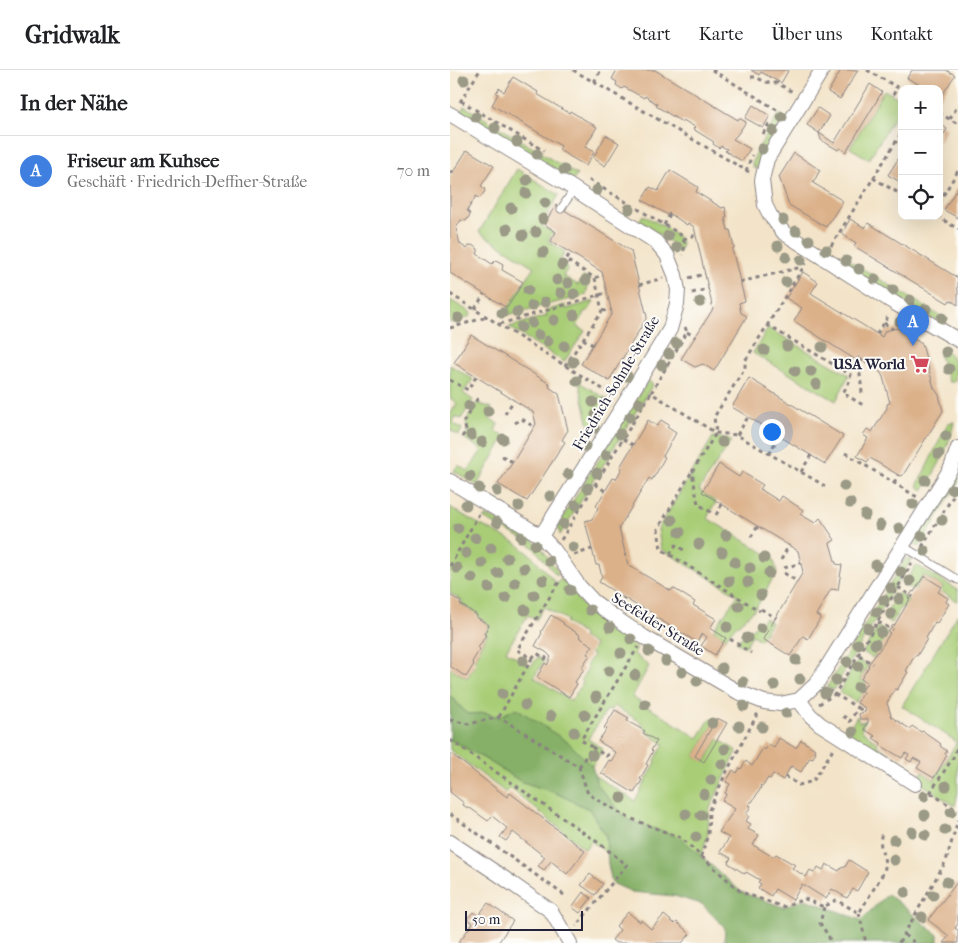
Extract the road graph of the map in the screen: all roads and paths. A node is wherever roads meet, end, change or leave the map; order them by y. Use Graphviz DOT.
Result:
graph roads {
  1 [pos="480,70"];
  2 [pos="573,70"];
  3 [pos="601,70"];
  4 [pos="712,70"];
  5 [pos="822,70"];
  6 [pos="867,70"];
  7 [pos="751,77"];
  8 [pos="594,82"];
  9 [pos="777,83"];
  10 [pos="897,88"];
  11 [pos="893,95"];
  12 [pos="461,100"];
  13 [pos="958,105"];
  14 [pos="451,115"];
  15 [pos="943,115"];
  16 [pos="792,119"];
  17 [pos="950,119"];
  18 [pos="958,124"];
  19 [pos="898,138"];
  20 [pos="546,153"];
  21 [pos="958,171"];
  22 [pos="873,178"];
  23 [pos="588,179"];
  24 [pos="762,180"];
  25 [pos="574,189"];
  26 [pos="898,193"];
  27 [pos="943,195"];
  28 [pos="561,209"];
  29 [pos="670,214"];
  30 [pos="943,220"];
  31 [pos="664,225"];
  32 [pos="958,229"];
  33 [pos="696,235"];
  34 [pos="683,240"];
  35 [pos="570,253"];
  36 [pos="818,255"];
  37 [pos="683,261"];
  38 [pos="803,267"];
  39 [pos="705,274"];
  40 [pos="602,275"];
  41 [pos="675,275"];
  42 [pos="595,278"];
  43 [pos="740,282"];
  44 [pos="640,285"];
  45 [pos="708,289"];
  46 [pos="606,293"];
  47 [pos="450,294"];
  48 [pos="484,294"];
  49 [pos="598,295"];
  50 [pos="896,304"];
  51 [pos="475,310"];
  52 [pos="611,310"];
  53 [pos="602,312"];
  54 [pos="488,317"];
  55 [pos="499,324"];
  56 [pos="884,324"];
  57 [pos="767,325"];
  58 [pos="684,326"];
  59 [pos="450,328"];
  60 [pos="893,329"];
  61 [pos="687,332"];
  62 [pos="877,334"];
  63 [pos="695,337"];
  64 [pos="583,339"];
  65 [pos="958,340"];
  66 [pos="592,345"];
  67 [pos="862,360"];
  68 [pos="565,366"];
  69 [pos="476,377"];
  70 [pos="450,380"];
  71 [pos="651,393"];
  72 [pos="862,393"];
  73 [pos="479,396"];
  74 [pos="514,400"];
  75 [pos="625,403"];
  76 [pos="862,405"];
  77 [pos="505,414"];
  78 [pos="748,417"];
  79 [pos="515,424"];
  80 [pos="534,427"];
  81 [pos="716,432"];
  82 [pos="737,435"];
  83 [pos="779,436"];
  84 [pos="462,437"];
  85 [pos="623,438"];
  86 [pos="633,445"];
  87 [pos="958,448"];
  88 [pos="845,453"];
  89 [pos="769,454"];
  90 [pos="502,456"];
  91 [pos="811,456"];
  92 [pos="513,462"];
  93 [pos="692,472"];
  94 [pos="801,472"];
  95 [pos="898,475"];
  96 [pos="450,482"];
  97 [pos="894,483"];
  98 [pos="595,484"];
  99 [pos="825,486"];
  100 [pos="958,488"];
  101 [pos="605,491"];
  102 [pos="956,495"];
  103 [pos="486,504"];
  104 [pos="722,504"];
  105 [pos="929,504"];
  106 [pos="710,512"];
  107 [pos="716,515"];
  108 [pos="758,526"];
  109 [pos="541,536"];
  110 [pos="751,537"];
  111 [pos="789,546"];
  112 [pos="903,546"];
  113 [pos="554,550"];
  114 [pos="685,551"];
  115 [pos="670,554"];
  116 [pos="917,555"];
  117 [pos="780,560"];
  118 [pos="801,563"];
  119 [pos="450,566"];
  120 [pos="784,568"];
  121 [pos="567,569"];
  122 [pos="784,574"];
  123 [pos="958,580"];
  124 [pos="798,582"];
  125 [pos="898,587"];
  126 [pos="913,597"];
  127 [pos="776,618"];
  128 [pos="878,622"];
  129 [pos="894,630"];
  130 [pos="644,637"];
  131 [pos="730,638"];
  132 [pos="751,653"];
  133 [pos="548,655"];
  134 [pos="859,655"];
  135 [pos="532,658"];
  136 [pos="873,664"];
  137 [pos="817,682"];
  138 [pos="835,694"];
  139 [pos="799,700"];
  140 [pos="764,702"];
  141 [pos="858,708"];
  142 [pos="864,712"];
  143 [pos="810,715"];
  144 [pos="843,716"];
  145 [pos="499,718"];
  146 [pos="450,720"];
  147 [pos="851,721"];
  148 [pos="840,737"];
  149 [pos="450,740"];
  150 [pos="958,744"];
  151 [pos="592,747"];
  152 [pos="612,751"];
  153 [pos="580,767"];
  154 [pos="785,776"];
  155 [pos="915,784"];
  156 [pos="930,793"];
  157 [pos="958,811"];
  158 [pos="450,814"];
  159 [pos="958,820"];
  160 [pos="882,831"];
  161 [pos="450,842"];
  162 [pos="701,857"];
  163 [pos="564,895"];
  164 [pos="824,906"];
  165 [pos="859,913"];
  166 [pos="905,935"];
  167 [pos="569,940"];
  168 [pos="830,943"];
  169 [pos="866,943"];
  170 [pos="899,943"];
  171 [pos="915,943"];
  1 -- 12 [label="path"];
  2 -- 8 [label="path"];
  3 -- 8 [label="path"];
  4 -- 16 [label="path"];
  5 -- 16 [label="street"];
  6 -- 10 [label="path"];
  7 -- 9 [label="path"];
  8 -- 24 [label="path"];
  10 -- 11 [label="path"];
  12 -- 14 [label="path"];
  12 -- 20 [label="path"];
  13 -- 17 [label="path"];
  14 -- 25 [label="street, Friedrich-Sohnle-Straße"];
  15 -- 17 [label="path"];
  16 -- 24 [label="street"];
  17 -- 18 [label="path"];
  19 -- 22 [label="path"];
  21 -- 27 [label="path"];
  22 -- 26 [label="path"];
  22 -- 36 [label="path"];
  23 -- 31 [label="path"];
  24 -- 36 [label="street"];
  25 -- 28 [label="lane"];
  25 -- 41 [label="street, Friedrich-Sohnle-Straße"];
  29 -- 31 [label="path"];
  30 -- 32 [label="path"];
  31 -- 34 [label="path"];
  33 -- 34 [label="path"];
  34 -- 37 [label="path"];
  35 -- 42 [label="path"];
  36 -- 38 [label="path"];
  36 -- 50 [label="street"];
  38 -- 43 [label="path"];
  38 -- 57 [label="path"];
  39 -- 45 [label="path"];
  40 -- 42 [label="path"];
  41 -- 44 [label="path"];
  41 -- 75 [label="street, Friedrich-Sohnle-Straße"];
  42 -- 49 [label="path"];
  46 -- 49 [label="path"];
  47 -- 51 [label="path"];
  48 -- 51 [label="path"];
  49 -- 53 [label="path"];
  49 -- 55 [label="path"];
  50 -- 56 [label="path"];
  50 -- 65 [label="street"];
  51 -- 54 [label="path"];
  52 -- 53 [label="path"];
  53 -- 64 [label="path"];
  54 -- 55 [label="path"];
  54 -- 59 [label="path"];
  55 -- 68 [label="path"];
  56 -- 60 [label="path"];
  56 -- 62 [label="path"];
  57 -- 76 [label="path"];
  57 -- 81 [label="path"];
  58 -- 61 [label="path"];
  61 -- 63 [label="path"];
  61 -- 71 [label="path"];
  64 -- 66 [label="path"];
  64 -- 68 [label="path"];
  67 -- 72 [label="path"];
  68 -- 75 [label="path"];
  69 -- 70 [label="path"];
  71 -- 81 [label="path"];
  71 -- 85 [label="path"];
  73 -- 84 [label="path"];
  74 -- 77 [label="path"];
  75 -- 109 [label="street, Friedrich-Sohnle-Straße"];
  78 -- 82 [label="path"];
  79 -- 80 [label="path"];
  81 -- 82 [label="path"];
  81 -- 93 [label="path"];
  82 -- 89 [label="path"];
  83 -- 89 [label="path"];
  85 -- 86 [label="path"];
  85 -- 98 [label="path"];
  87 -- 105 [label="street"];
  88 -- 97 [label="path"];
  89 -- 94 [label="path"];
  90 -- 92 [label="path"];
  91 -- 94 [label="path"];
  93 -- 106 [label="path"];
  93 -- 115 [label="path"];
  94 -- 99 [label="path"];
  95 -- 97 [label="path"];
  96 -- 103 [label="street, Seefelder Straße"];
  97 -- 105 [label="path"];
  98 -- 101 [label="path"];
  98 -- 113 [label="path"];
  100 -- 102 [label="path"];
  102 -- 116 [label="path"];
  103 -- 109 [label="street, Seefelder Straße"];
  103 -- 119 [label="path"];
  104 -- 107 [label="path"];
  105 -- 112 [label="street"];
  108 -- 110 [label="path"];
  109 -- 113 [label="street, Seefelder Straße"];
  111 -- 117 [label="path"];
  112 -- 116 [label="lane"];
  112 -- 137 [label="street"];
  113 -- 121 [label="street, Seefelder Straße"];
  114 -- 115 [label="path"];
  115 -- 127 [label="path"];
  116 -- 123 [label="lane"];
  116 -- 125 [label="path"];
  118 -- 120 [label="path"];
  121 -- 130 [label="street, Seefelder Straße"];
  121 -- 135 [label="path"];
  122 -- 124 [label="path"];
  125 -- 126 [label="path"];
  125 -- 128 [label="path"];
  128 -- 129 [label="path"];
  128 -- 134 [label="path"];
  130 -- 140 [label="street, Seefelder Straße"];
  130 -- 151 [label="path"];
  131 -- 132 [label="path"];
  133 -- 135 [label="path"];
  134 -- 136 [label="path"];
  134 -- 138 [label="path"];
  135 -- 145 [label="path"];
  137 -- 138 [label="path"];
  137 -- 139 [label="street"];
  138 -- 141 [label="path"];
  138 -- 143 [label="path"];
  139 -- 140 [label="street, Seefelder Straße"];
  139 -- 143 [label="street"];
  140 -- 162 [label="path"];
  141 -- 142 [label="path"];
  141 -- 147 [label="path"];
  143 -- 148 [label="street"];
  144 -- 147 [label="path"];
  145 -- 146 [label="path"];
  145 -- 153 [label="path"];
  147 -- 148 [label="path"];
  148 -- 154 [label="path"];
  148 -- 155 [label="street"];
  149 -- 167 [label="path"];
  150 -- 156 [label="path"];
  151 -- 152 [label="path"];
  151 -- 153 [label="path"];
  153 -- 162 [label="path"];
  155 -- 156 [label="path"];
  156 -- 157 [label="path"];
  158 -- 163 [label="path"];
  159 -- 166 [label="path"];
  160 -- 165 [label="path"];
  161 -- 167 [label="street"];
  162 -- 164 [label="path"];
  164 -- 165 [label="path"];
  164 -- 168 [label="path"];
  165 -- 169 [label="path"];
  166 -- 170 [label="path"];
  166 -- 171 [label="path"];
}
